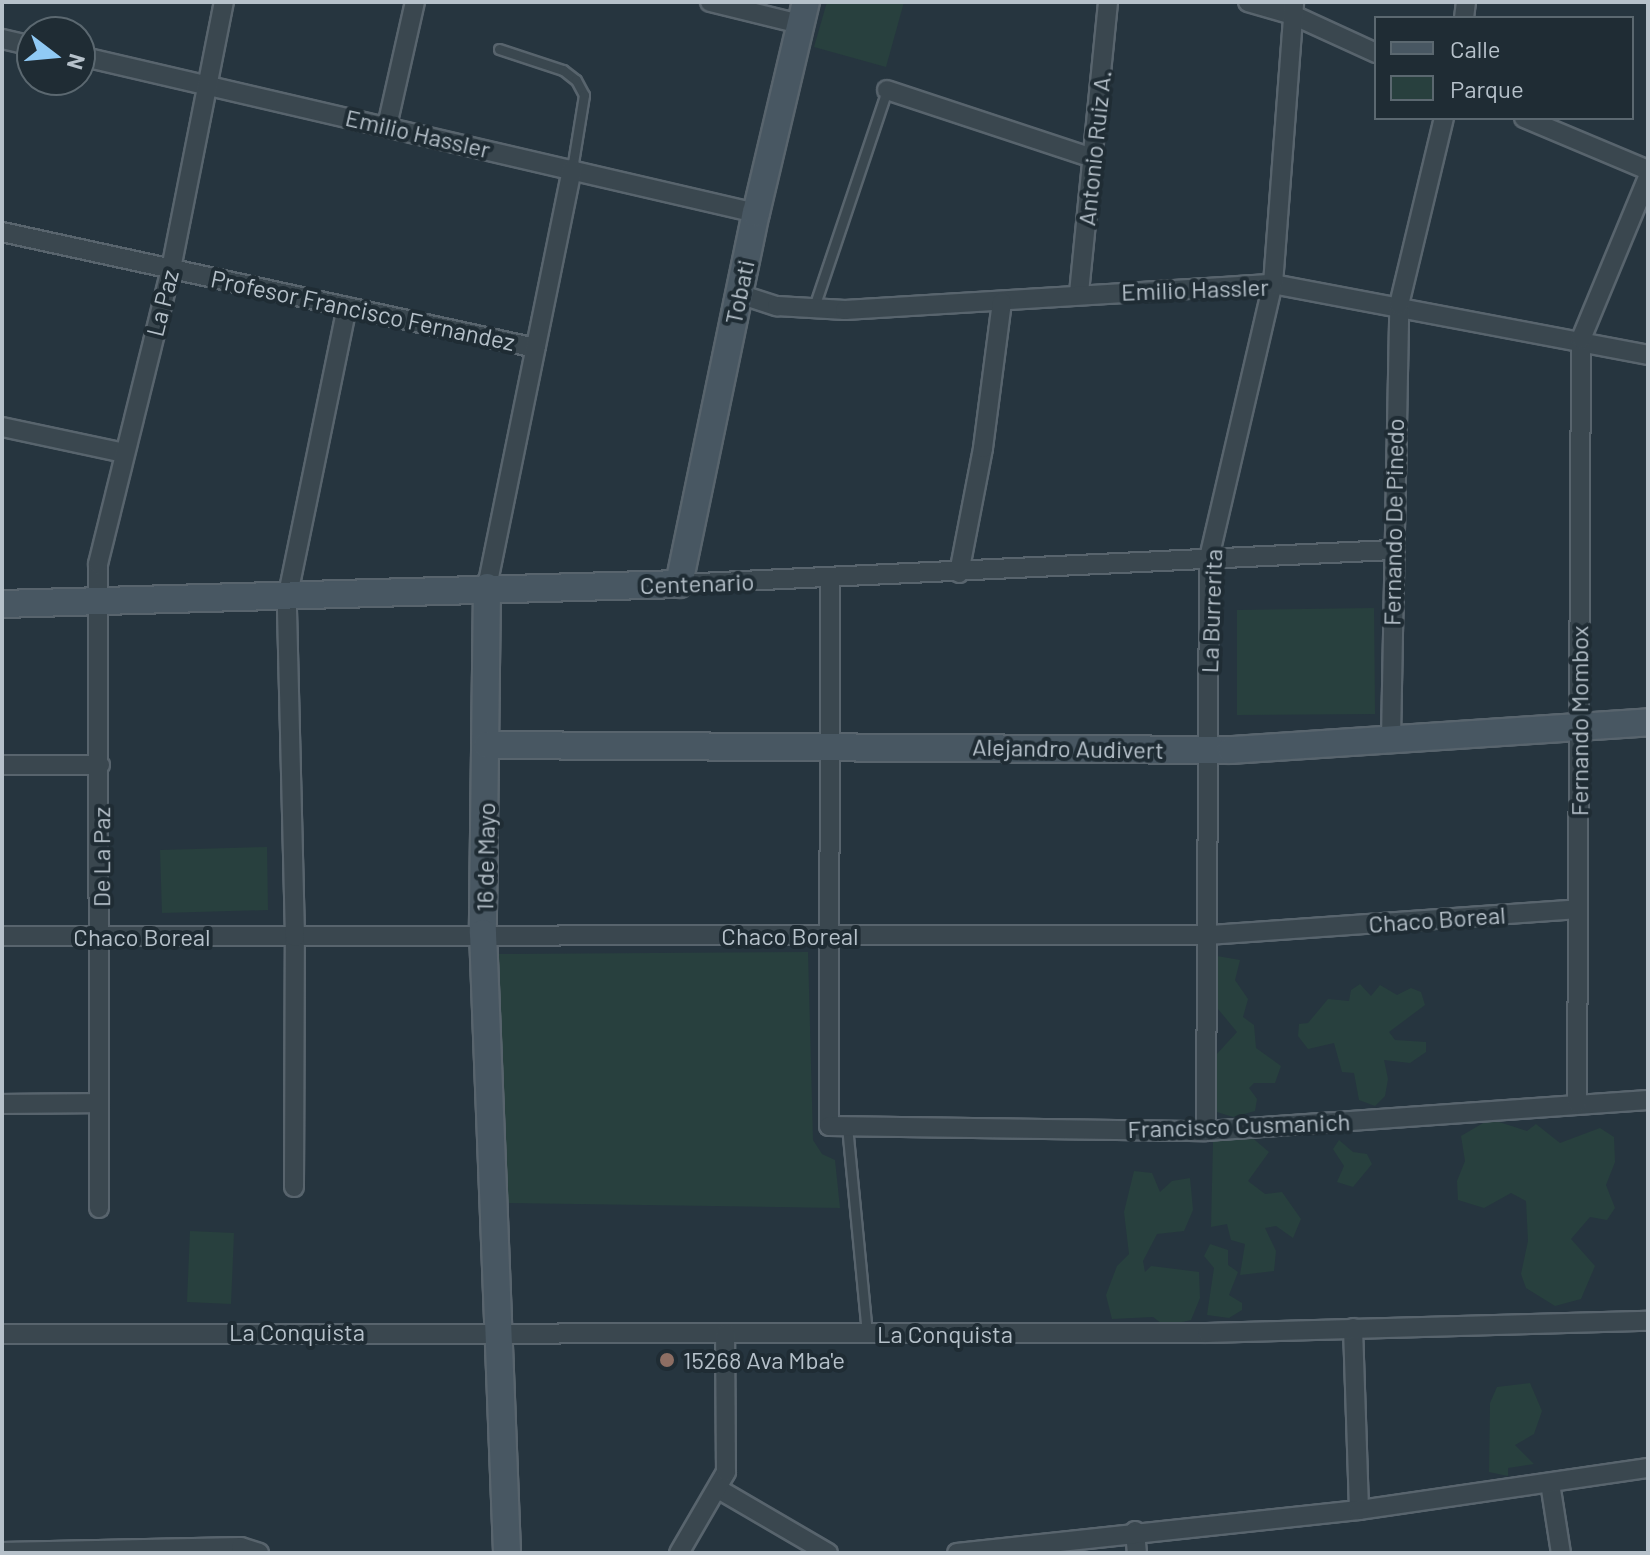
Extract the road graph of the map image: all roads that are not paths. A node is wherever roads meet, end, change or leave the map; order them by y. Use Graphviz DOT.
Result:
graph roads {
  1 [pos="224,2"];
  2 [pos="415,2"];
  3 [pos="710,2"];
  4 [pos="1108,2"];
  5 [pos="1248,2"];
  6 [pos="1294,8"];
  7 [pos="803,13"];
  8 [pos="499,49"];
  9 [pos="1374,52"];
  10 [pos="96,60"];
  11 [pos="209,85"];
  12 [pos="887,90"];
  13 [pos="1444,120"];
  14 [pos="1529,120"];
  15 [pos="387,126"];
  16 [pos="1093,158"];
  17 [pos="572,169"];
  18 [pos="1648,170"];
  19 [pos="1648,177"];
  20 [pos="756,213"];
  21 [pos="2,232"];
  22 [pos="171,269"];
  23 [pos="1273,284"];
  24 [pos="1079,293"];
  25 [pos="739,294"];
  26 [pos="1002,302"];
  27 [pos="1399,305"];
  28 [pos="347,307"];
  29 [pos="813,310"];
  30 [pos="1581,339"];
  31 [pos="536,348"];
  32 [pos="1648,355"];
  33 [pos="2,427"];
  34 [pos="124,453"];
  35 [pos="1391,550"];
  36 [pos="1209,558"];
  37 [pos="959,573"];
  38 [pos="830,578"];
  39 [pos="679,584"];
  40 [pos="487,587"];
  41 [pos="287,599"];
  42 [pos="101,602"];
  43 [pos="2,604"];
  44 [pos="1648,722"];
  45 [pos="1579,726"];
  46 [pos="1391,739"];
  47 [pos="487,745"];
  48 [pos="828,746"];
  49 [pos="1209,750"];
  50 [pos="2,765"];
  51 [pos="100,765"];
  52 [pos="1577,909"];
  53 [pos="483,933"];
  54 [pos="1209,935"];
  55 [pos="2,936"];
  56 [pos="101,936"];
  57 [pos="295,937"];
  58 [pos="826,937"];
  59 [pos="1648,1100"];
  60 [pos="99,1103"];
  61 [pos="1577,1103"];
  62 [pos="2,1104"];
  63 [pos="838,1126"];
  64 [pos="1206,1131"];
  65 [pos="294,1187"];
  66 [pos="99,1208"];
  67 [pos="1648,1321"];
  68 [pos="1353,1328"];
  69 [pos="494,1331"];
  70 [pos="2,1334"];
  71 [pos="725,1334"];
  72 [pos="867,1334"];
  73 [pos="1648,1468"];
  74 [pos="1550,1483"];
  75 [pos="720,1490"];
  76 [pos="1359,1510"];
  77 [pos="1135,1531"];
  78 [pos="2,1552"];
  79 [pos="259,1553"];
  80 [pos="507,1553"];
  81 [pos="679,1553"];
  82 [pos="828,1553"];
  83 [pos="957,1553"];
  84 [pos="1137,1553"];
  85 [pos="1561,1553"];
  1 -- 11 [label="street, La Paz"];
  2 -- 15 [label="street"];
  3 -- 7 [label="street"];
  4 -- 16 [label="street, Antonio Ruiz A."];
  5 -- 6 [label="street"];
  6 -- 9 [label="street"];
  6 -- 23 [label="street, La Burrerita"];
  7 -- 20 [label="street, Tobati"];
  8 -- 17 [label="lane"];
  10 -- 11 [label="street, Emilio Hassler"];
  11 -- 15 [label="street, Emilio Hassler"];
  11 -- 22 [label="street, La Paz"];
  12 -- 16 [label="street"];
  12 -- 29 [label="lane"];
  13 -- 27 [label="street, Fernando De Pinedo"];
  14 -- 18 [label="street"];
  15 -- 17 [label="street, Emilio Hassler"];
  16 -- 24 [label="street, Antonio Ruiz A."];
  17 -- 20 [label="street, Emilio Hassler"];
  17 -- 31 [label="street, 16 de Mayo"];
  19 -- 30 [label="street"];
  20 -- 25 [label="street, Tobati"];
  21 -- 22 [label="street, Profesor Francisco Fernandez"];
  22 -- 28 [label="street, Profesor Francisco Fernandez"];
  22 -- 34 [label="street, La Paz"];
  23 -- 24 [label="street, Emilio Hassler"];
  23 -- 27 [label="street, Emilio Hassler"];
  23 -- 36 [label="street, La Burrerita"];
  24 -- 26 [label="street, Emilio Hassler"];
  25 -- 29 [label="street, Emilio Hassler"];
  25 -- 39 [label="street, Tobati"];
  26 -- 29 [label="street, Emilio Hassler"];
  26 -- 37 [label="street"];
  27 -- 30 [label="street, Emilio Hassler"];
  27 -- 35 [label="street, Fernando De Pinedo"];
  28 -- 31 [label="street, Profesor Francisco Fernandez"];
  28 -- 41 [label="street"];
  30 -- 32 [label="street, Emilio Hassler"];
  30 -- 45 [label="street, Fernando Mombox"];
  31 -- 40 [label="street, 16 de Mayo"];
  33 -- 34 [label="street"];
  34 -- 42 [label="street, La Paz"];
  35 -- 36 [label="street, Centenario"];
  35 -- 46 [label="street, Fernando De Pinedo"];
  36 -- 37 [label="street, Centenario"];
  36 -- 49 [label="street, La Burrerita"];
  37 -- 38 [label="street, Centenario"];
  38 -- 39 [label="street, Centenario"];
  38 -- 48 [label="street"];
  39 -- 40 [label="street, Centenario"];
  40 -- 41 [label="street, Centenario"];
  40 -- 47 [label="street, 16 de Mayo"];
  41 -- 42 [label="street, Centenario"];
  41 -- 57 [label="street"];
  42 -- 43 [label="street, Centenario"];
  42 -- 51 [label="street, De La Paz"];
  44 -- 45 [label="street, Alejandro Audivert"];
  45 -- 46 [label="street, Alejandro Audivert"];
  45 -- 52 [label="street, Fernando Mombox"];
  46 -- 49 [label="street, Alejandro Audivert"];
  47 -- 48 [label="street, Alejandro Audivert"];
  47 -- 53 [label="street, 16 de Mayo"];
  48 -- 49 [label="street, Alejandro Audivert"];
  48 -- 58 [label="street"];
  49 -- 54 [label="street, La Burrerita"];
  50 -- 51 [label="street"];
  51 -- 56 [label="street, De La Paz"];
  52 -- 54 [label="street, Chaco Boreal"];
  52 -- 61 [label="street, Fernando Mombox"];
  53 -- 57 [label="street, Chaco Boreal"];
  53 -- 58 [label="street, Chaco Boreal"];
  53 -- 69 [label="street, 16 de Mayo"];
  54 -- 58 [label="street, Chaco Boreal"];
  54 -- 64 [label="street, La Burrerita"];
  55 -- 56 [label="street, Chaco Boreal"];
  56 -- 57 [label="street, Chaco Boreal"];
  56 -- 60 [label="street, De La Paz"];
  57 -- 65 [label="street"];
  58 -- 63 [label="street"];
  59 -- 61 [label="street, Francisco Cusmanich"];
  60 -- 62 [label="street"];
  60 -- 66 [label="street, De La Paz"];
  61 -- 64 [label="street, Francisco Cusmanich"];
  63 -- 64 [label="street, Francisco Cusmanich"];
  63 -- 72 [label="lane"];
  67 -- 68 [label="street, La Conquista"];
  68 -- 72 [label="street, La Conquista"];
  68 -- 76 [label="street"];
  69 -- 70 [label="street, La Conquista"];
  69 -- 71 [label="street, La Conquista"];
  69 -- 80 [label="street, 16 de Mayo"];
  71 -- 72 [label="street, La Conquista"];
  71 -- 75 [label="street"];
  73 -- 74 [label="street"];
  74 -- 76 [label="street"];
  74 -- 85 [label="street"];
  75 -- 81 [label="street"];
  75 -- 82 [label="street"];
  76 -- 77 [label="street"];
  77 -- 83 [label="street"];
  77 -- 84 [label="street"];
  78 -- 79 [label="street"];
}
